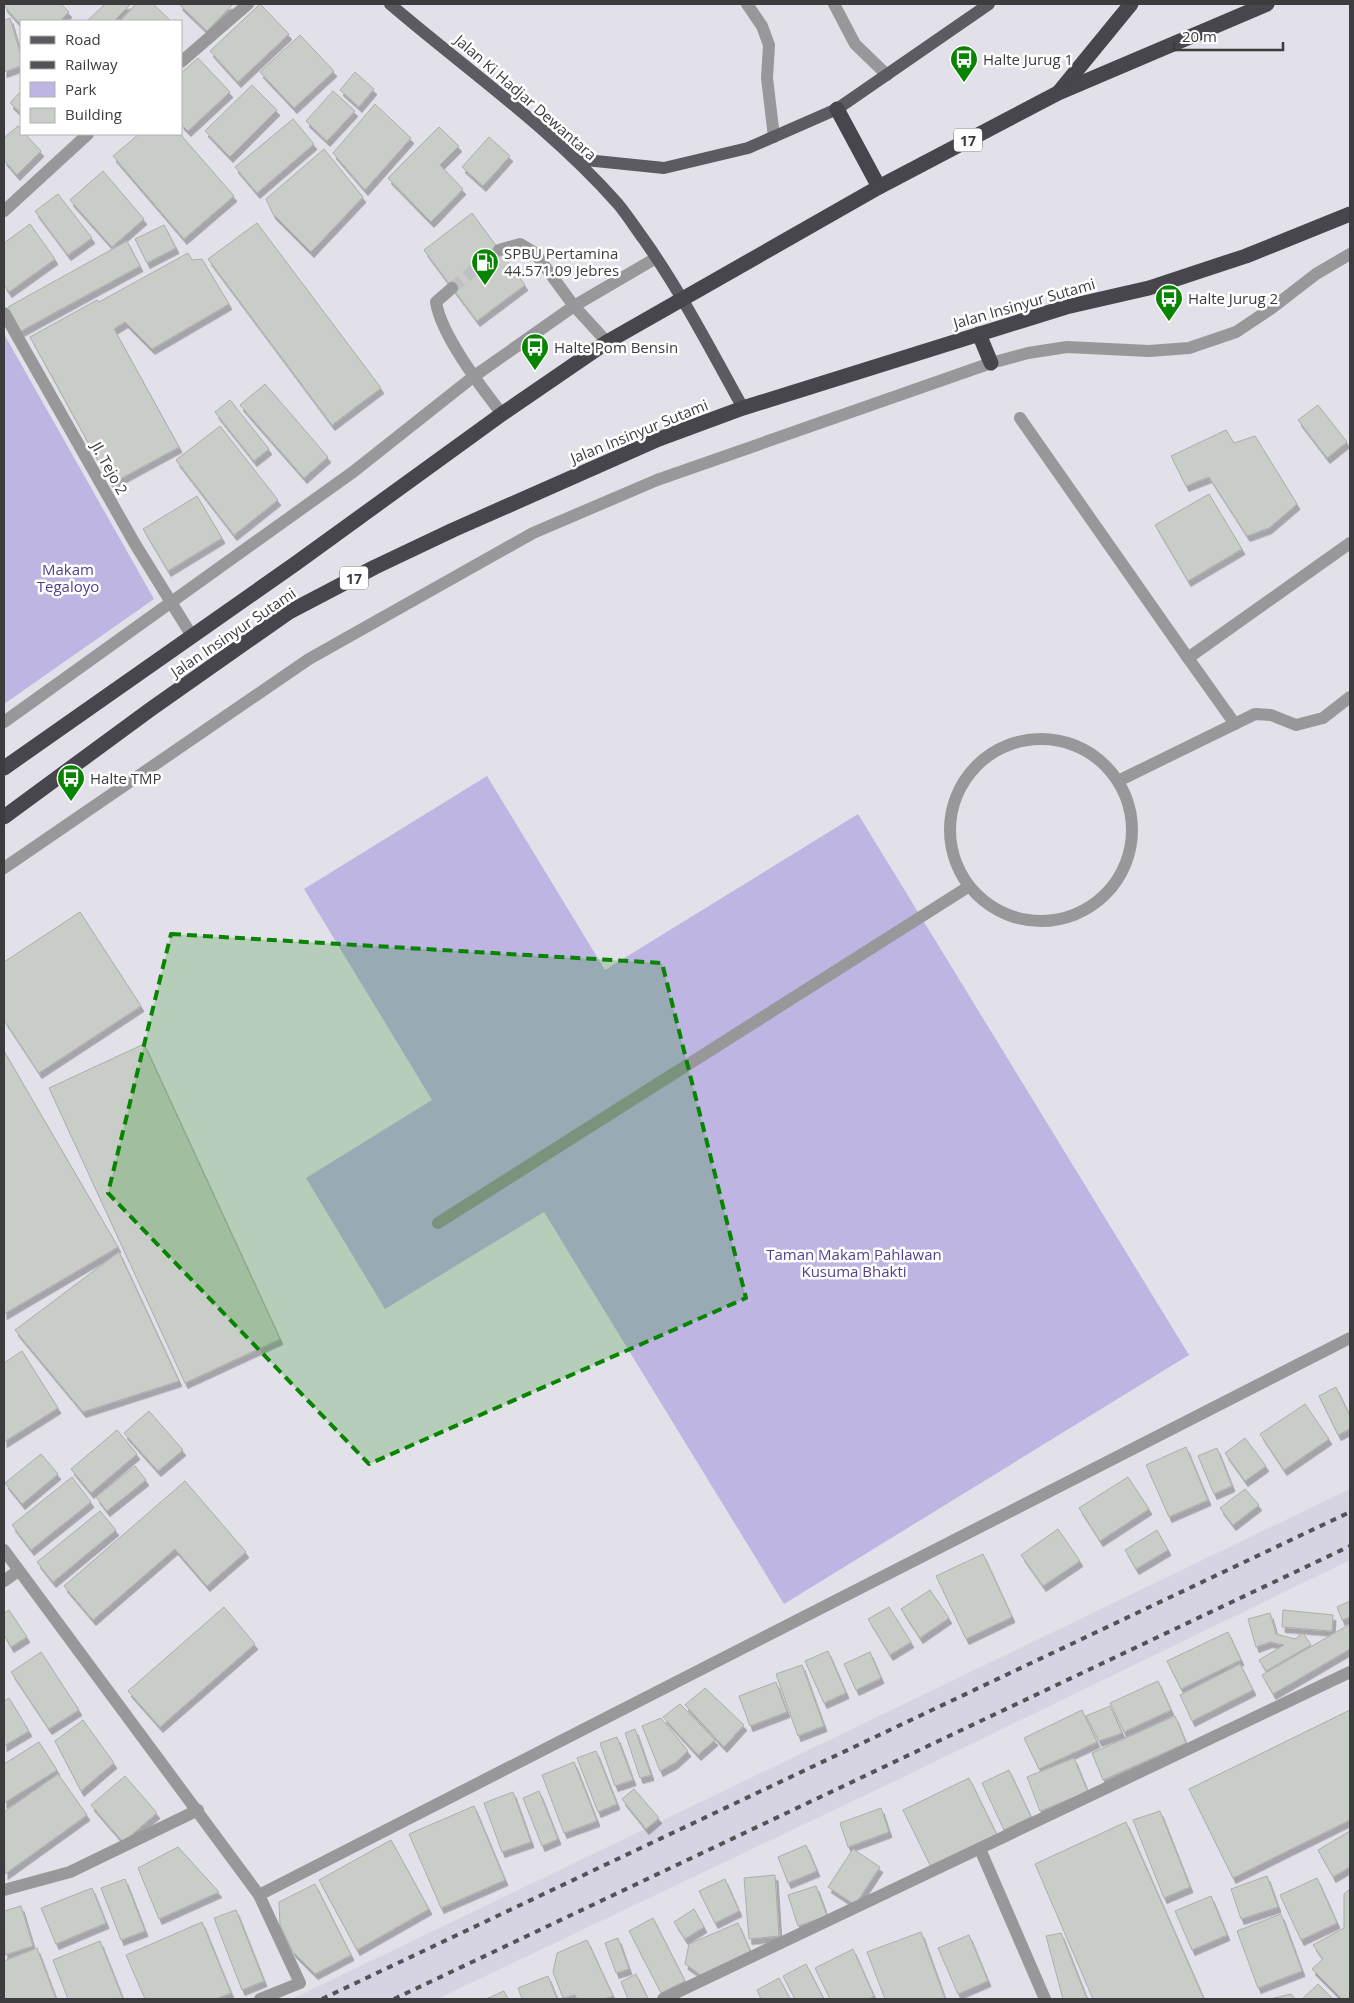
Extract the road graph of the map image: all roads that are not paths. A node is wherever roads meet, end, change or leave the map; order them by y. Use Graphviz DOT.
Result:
graph roads {
  1 [pos="248,4"];
  2 [pos="390,4"];
  3 [pos="747,4"];
  4 [pos="834,4"];
  5 [pos="989,4"];
  6 [pos="1131,4"];
  7 [pos="1267,4"];
  8 [pos="182,61"];
  9 [pos="887,75"];
  10 [pos="1058,93"];
  11 [pos="837,109"];
  12 [pos="87,135"];
  13 [pos="774,137"];
  14 [pos="576,159"];
  15 [pos="879,187"];
  16 [pos="4,211"];
  17 [pos="1350,214"];
  18 [pos="499,250"];
  19 [pos="1350,254"];
  20 [pos="656,258"];
  21 [pos="452,288"];
  22 [pos="681,298"];
  23 [pos="574,306"];
  24 [pos="4,313"];
  25 [pos="980,334"];
  26 [pos="607,342"];
  27 [pos="991,363"];
  28 [pos="473,377"];
  29 [pos="744,408"];
  30 [pos="502,414"];
  31 [pos="1020,418"];
  32 [pos="1350,544"];
  33 [pos="170,602"];
  34 [pos="192,636"];
  35 [pos="1188,658"];
  36 [pos="1350,697"];
  37 [pos="4,722"];
  38 [pos="1235,724"];
  39 [pos="4,768"];
  40 [pos="1118,781"];
  41 [pos="4,817"];
  42 [pos="4,868"];
  43 [pos="968,887"];
  44 [pos="438,1223"];
  45 [pos="1350,1338"];
  46 [pos="4,1550"];
  47 [pos="18,1571"];
  48 [pos="4,1581"];
  49 [pos="1350,1672"];
  50 [pos="198,1810"];
  51 [pos="980,1849"];
  52 [pos="4,1890"];
  53 [pos="259,1895"];
  54 [pos="671,1998"];
  55 [pos="260,1999"];
  56 [pos="1045,1999"];
  1 -- 8 [label="street"];
  2 -- 14 [label="main road, Jalan Ki Hadjar Dewantara"];
  3 -- 13 [label="street"];
  4 -- 9 [label="street"];
  5 -- 9 [label="main road"];
  6 -- 10 [label="highway"];
  7 -- 10 [label="highway, Jalan Insinyur Sutami / 17"];
  9 -- 11 [label="main road"];
  10 -- 15 [label="highway, Jalan Insinyur Sutami / 17"];
  11 -- 13 [label="main road"];
  11 -- 15 [label="highway"];
  12 -- 16 [label="street"];
  13 -- 14 [label="main road"];
  14 -- 20 [label="main road, Jalan Ki Hadjar Dewantara"];
  15 -- 22 [label="highway, Jalan Insinyur Sutami / 17"];
  17 -- 25 [label="highway, Jalan Insinyur Sutami / 17"];
  18 -- 23 [label="street"];
  19 -- 27 [label="street"];
  20 -- 22 [label="main road, Jalan Ki Hadjar Dewantara"];
  20 -- 23 [label="street"];
  21 -- 28 [label="street"];
  22 -- 26 [label="highway, Jalan Insinyur Sutami / 17"];
  22 -- 29 [label="main road, Jalan Ki Hadjar Dewantara"];
  23 -- 26 [label="street"];
  23 -- 28 [label="street"];
  24 -- 33 [label="street, Jl. Tejo 2"];
  25 -- 27 [label="highway"];
  25 -- 29 [label="highway, Jalan Insinyur Sutami / 17"];
  26 -- 30 [label="highway, Jalan Insinyur Sutami / 17"];
  27 -- 42 [label="street"];
  28 -- 30 [label="street"];
  28 -- 33 [label="street"];
  29 -- 41 [label="highway, Jalan Insinyur Sutami / 17"];
  30 -- 34 [label="highway, Jalan Insinyur Sutami / 17"];
  31 -- 35 [label="street"];
  32 -- 35 [label="street"];
  33 -- 34 [label="street, Jl. Tejo 2"];
  33 -- 37 [label="street"];
  34 -- 39 [label="highway, Jalan Insinyur Sutami / 17"];
  35 -- 38 [label="street"];
  36 -- 38 [label="street"];
  38 -- 40 [label="street"];
  40 -- 43 [label="street"];
  40 -- 43 [label="street"];
  43 -- 44 [label="street"];
  45 -- 53 [label="street"];
  46 -- 47 [label="street"];
  47 -- 48 [label="street"];
  47 -- 50 [label="street"];
  49 -- 51 [label="street"];
  50 -- 52 [label="street"];
  50 -- 53 [label="street"];
  51 -- 54 [label="street"];
  51 -- 56 [label="street"];
  53 -- 55 [label="street"];
}
